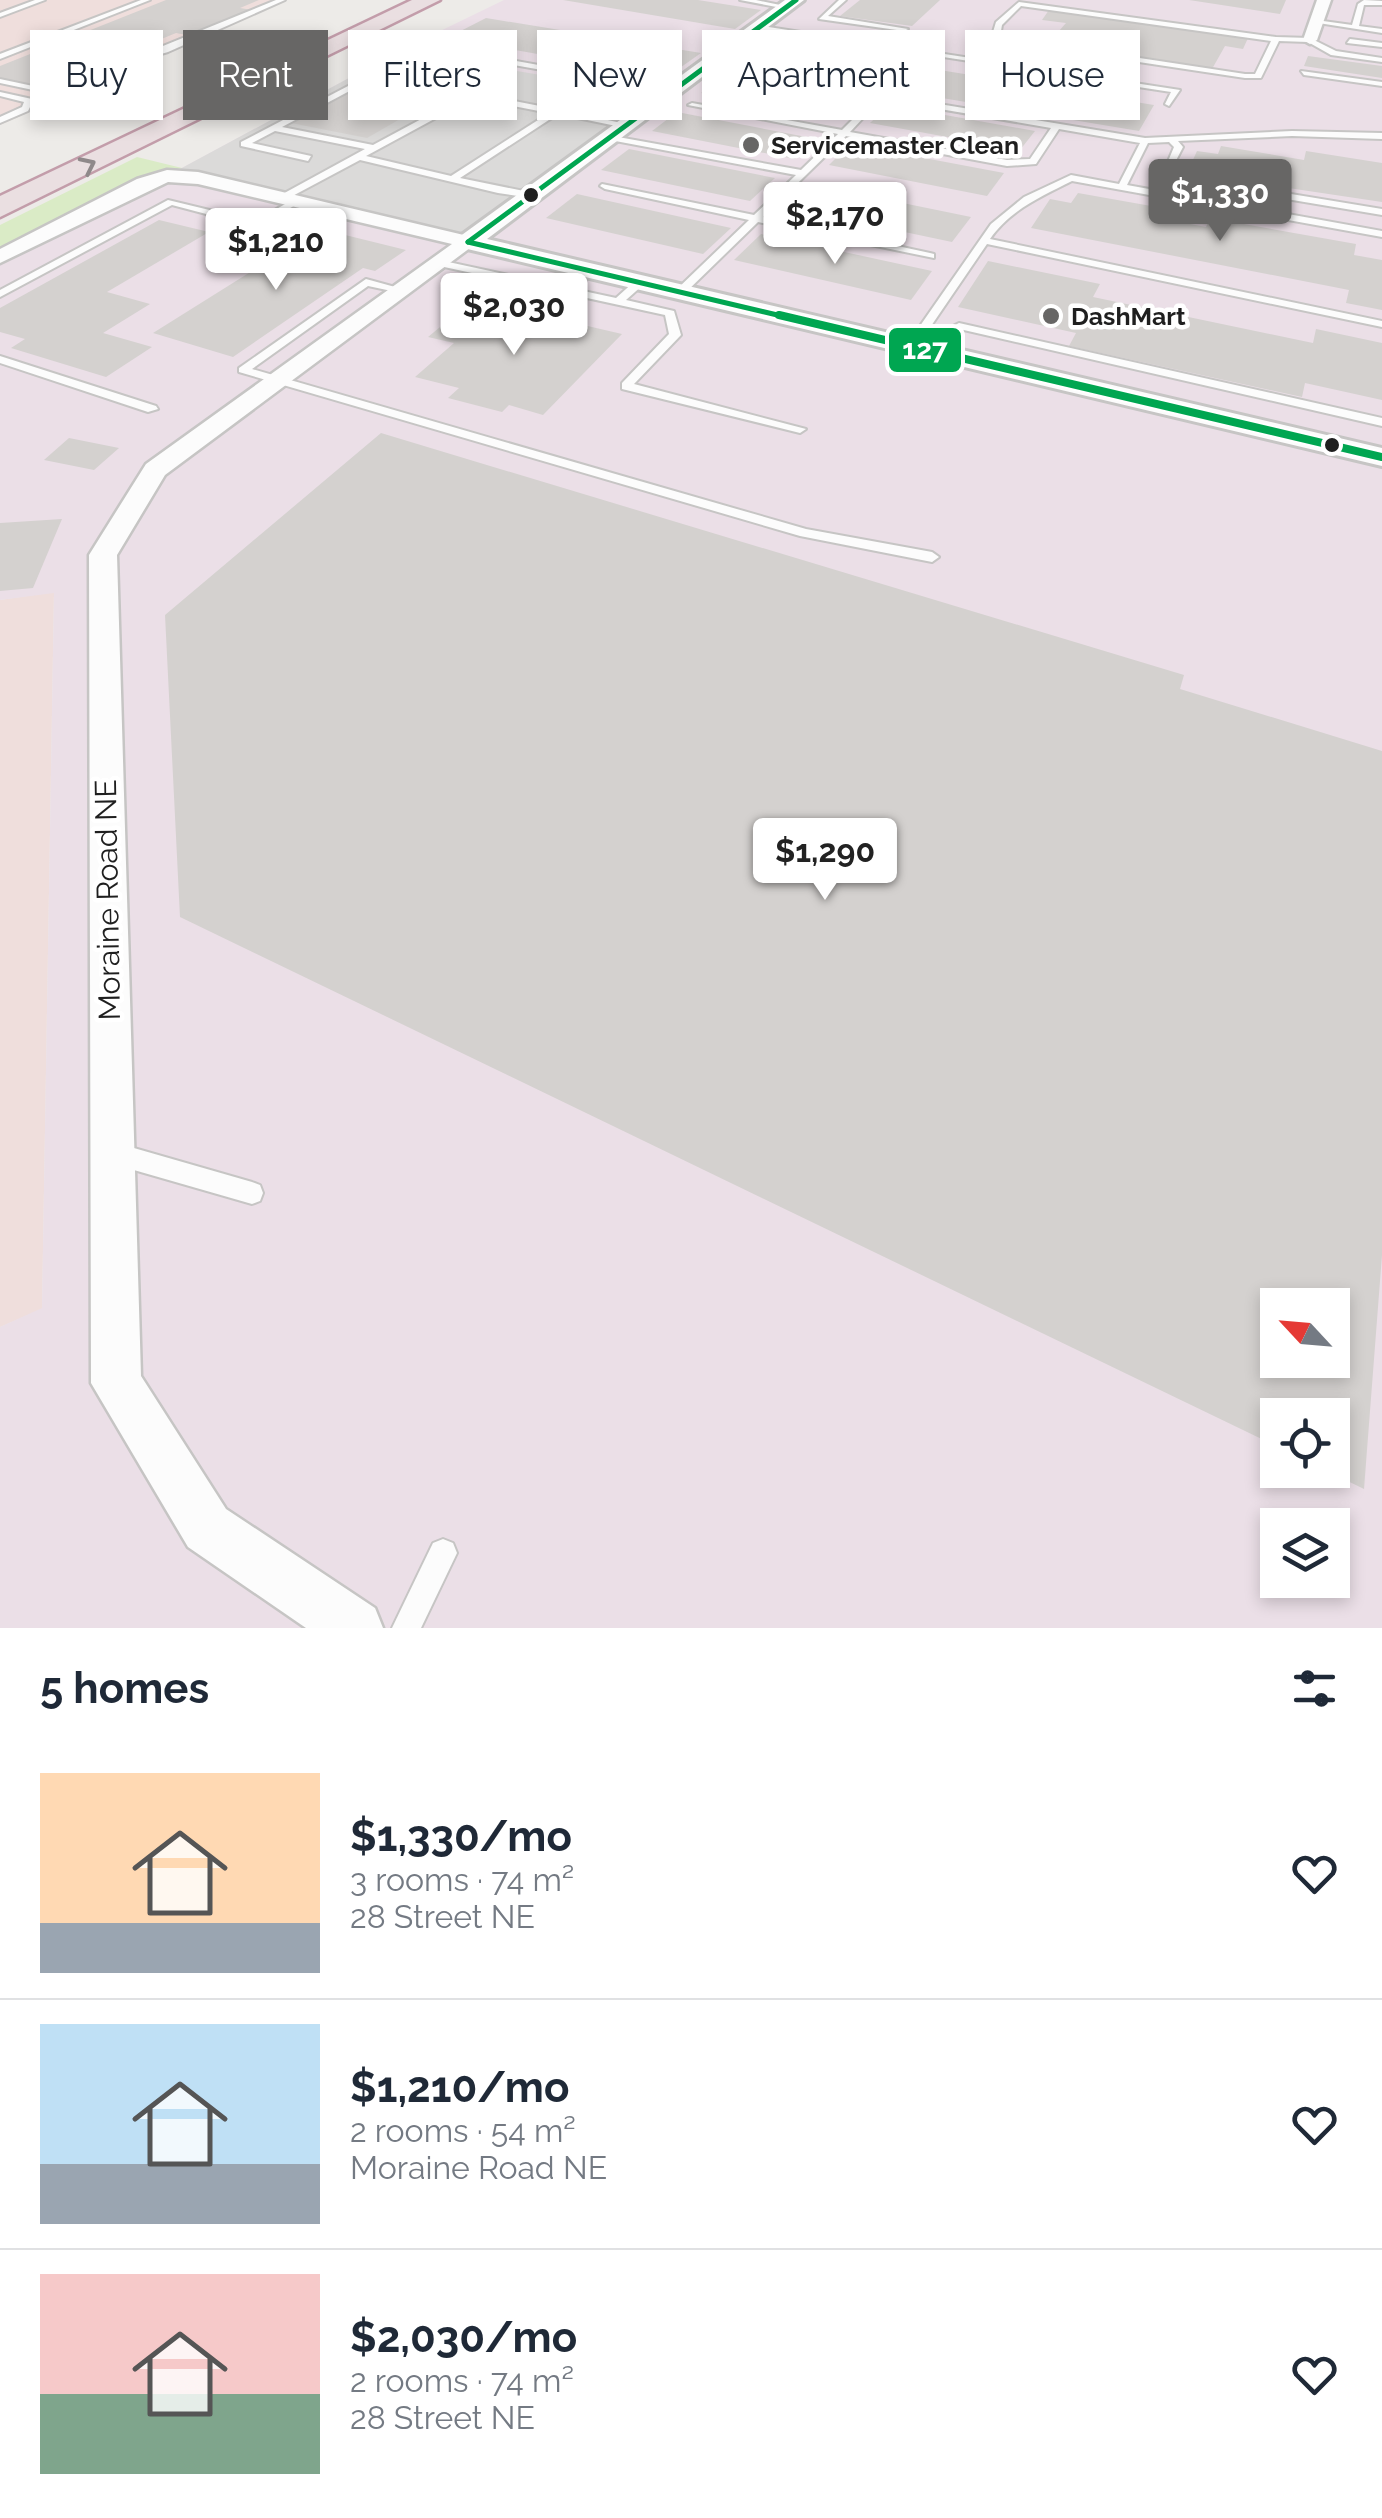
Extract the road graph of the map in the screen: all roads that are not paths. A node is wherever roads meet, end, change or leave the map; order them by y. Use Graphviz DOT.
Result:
graph roads {
  1 [pos="42,0"];
  2 [pos="146,0"];
  3 [pos="282,0"];
  4 [pos="430,0"];
  5 [pos="743,0"];
  6 [pos="843,0"];
  7 [pos="1324,0"];
  8 [pos="1007,2"];
  9 [pos="791,3"];
  10 [pos="1382,3"];
  11 [pos="1020,4"];
  12 [pos="0,15"];
  13 [pos="1316,22"];
  14 [pos="760,26"];
  15 [pos="1355,28"];
  16 [pos="904,29"];
  17 [pos="755,30"];
  18 [pos="786,30"];
  19 [pos="1382,31"];
  20 [pos="1276,38"];
  21 [pos="1310,40"];
  22 [pos="1350,41"];
  23 [pos="1382,45"];
  24 [pos="163,51"];
  25 [pos="945,54"];
  26 [pos="0,56"];
  27 [pos="1382,60"];
  28 [pos="1304,73"];
  29 [pos="0,82"];
  30 [pos="1382,84"];
  31 [pos="30,87"];
  32 [pos="348,88"];
  33 [pos="0,94"];
  34 [pos="1169,104"];
  35 [pos="692,105"];
  36 [pos="945,108"];
  37 [pos="0,120"];
  38 [pos="416,120"];
  39 [pos="426,120"];
  40 [pos="544,120"];
  41 [pos="582,120"];
  42 [pos="633,120"];
  43 [pos="856,120"];
  44 [pos="406,126"];
  45 [pos="1057,126"];
  46 [pos="274,128"];
  47 [pos="618,131"];
  48 [pos="844,132"];
  49 [pos="1382,136"];
  50 [pos="1172,140"];
  51 [pos="1144,142"];
  52 [pos="373,148"];
  53 [pos="356,156"];
  54 [pos="308,158"];
  55 [pos="802,173"];
  56 [pos="454,178"];
  57 [pos="605,186"];
  58 [pos="1122,187"];
  59 [pos="525,193"];
  60 [pos="289,200"];
  61 [pos="0,208"];
  62 [pos="1382,212"];
  63 [pos="756,218"];
  64 [pos="256,224"];
  65 [pos="1382,234"];
  66 [pos="984,240"];
  67 [pos="225,242"];
  68 [pos="453,252"];
  69 [pos="930,256"];
  70 [pos="0,257"];
  71 [pos="640,282"];
  72 [pos="680,292"];
  73 [pos="0,294"];
  74 [pos="618,302"];
  75 [pos="1382,324"];
  76 [pos="959,326"];
  77 [pos="912,346"];
  78 [pos="1046,346"];
  79 [pos="0,359"];
  80 [pos="1031,374"];
  81 [pos="279,380"];
  82 [pos="152,409"];
  83 [pos="1382,422"];
  84 [pos="800,429"];
  85 [pos="1382,457"];
  86 [pos="932,558"];
  87 [pos="112,1152"];
  88 [pos="252,1193"];
  89 [pos="443,1553"];
  90 [pos="354,1628"];
  91 [pos="406,1628"];
  1 -- 12 [label="lane"];
  2 -- 26 [label="lane"];
  3 -- 24 [label="lane"];
  61 -- 4 [label="highway, one-way"];
  5 -- 9 [label="lane"];
  6 -- 16 [label="lane"];
  7 -- 13 [label="street"];
  8 -- 11 [label="lane"];
  9 -- 14 [label="street"];
  10 -- 15 [label="lane"];
  11 -- 20 [label="lane"];
  11 -- 20 [label="lane"];
  13 -- 15 [label="lane"];
  13 -- 21 [label="street"];
  14 -- 17 [label="street"];
  14 -- 18 [label="lane"];
  15 -- 19 [label="lane"];
  20 -- 21 [label="lane"];
  21 -- 27 [label="lane"];
  22 -- 23 [label="lane"];
  25 -- 34 [label="lane"];
  28 -- 30 [label="lane"];
  29 -- 31 [label="lane"];
  32 -- 46 [label="lane"];
  33 -- 37 [label="lane"];
  35 -- 48 [label="lane"];
  36 -- 45 [label="lane"];
  38 -- 44 [label="lane"];
  39 -- 52 [label="lane"];
  40 -- 56 [label="lane"];
  41 -- 47 [label="lane"];
  42 -- 47 [label="street"];
  43 -- 48 [label="lane"];
  45 -- 48 [label="lane"];
  45 -- 51 [label="lane"];
  46 -- 52 [label="lane"];
  46 -- 54 [label="lane"];
  47 -- 55 [label="lane"];
  47 -- 59 [label="street"];
  48 -- 55 [label="lane"];
  49 -- 50 [label="lane"];
  50 -- 51 [label="lane"];
  50 -- 62 [label="lane"];
  51 -- 58 [label="lane"];
  52 -- 53 [label="lane"];
  53 -- 56 [label="lane"];
  53 -- 60 [label="lane"];
  55 -- 63 [label="lane"];
  56 -- 59 [label="lane"];
  57 -- 63 [label="lane"];
  58 -- 65 [label="lane"];
  58 -- 66 [label="lane"];
  59 -- 68 [label="street"];
  60 -- 64 [label="lane"];
  60 -- 68 [label="street"];
  60 -- 70 [label="street"];
  63 -- 69 [label="lane"];
  63 -- 72 [label="lane"];
  64 -- 67 [label="lane"];
  64 -- 73 [label="lane"];
  66 -- 75 [label="lane"];
  66 -- 77 [label="lane"];
  68 -- 71 [label="street"];
  68 -- 74 [label="lane"];
  68 -- 81 [label="street, Moraine Road NE"];
  71 -- 72 [label="street"];
  71 -- 74 [label="lane"];
  72 -- 77 [label="street"];
  74 -- 84 [label="lane"];
  76 -- 78 [label="lane"];
  77 -- 80 [label="street"];
  78 -- 80 [label="lane"];
  78 -- 83 [label="lane"];
  79 -- 82 [label="lane"];
  80 -- 85 [label="street"];
  81 -- 86 [label="lane"];
  81 -- 87 [label="street, Moraine Road NE"];
  87 -- 88 [label="lane"];
  87 -- 90 [label="street, Moraine Road NE"];
  89 -- 91 [label="lane"];
}
